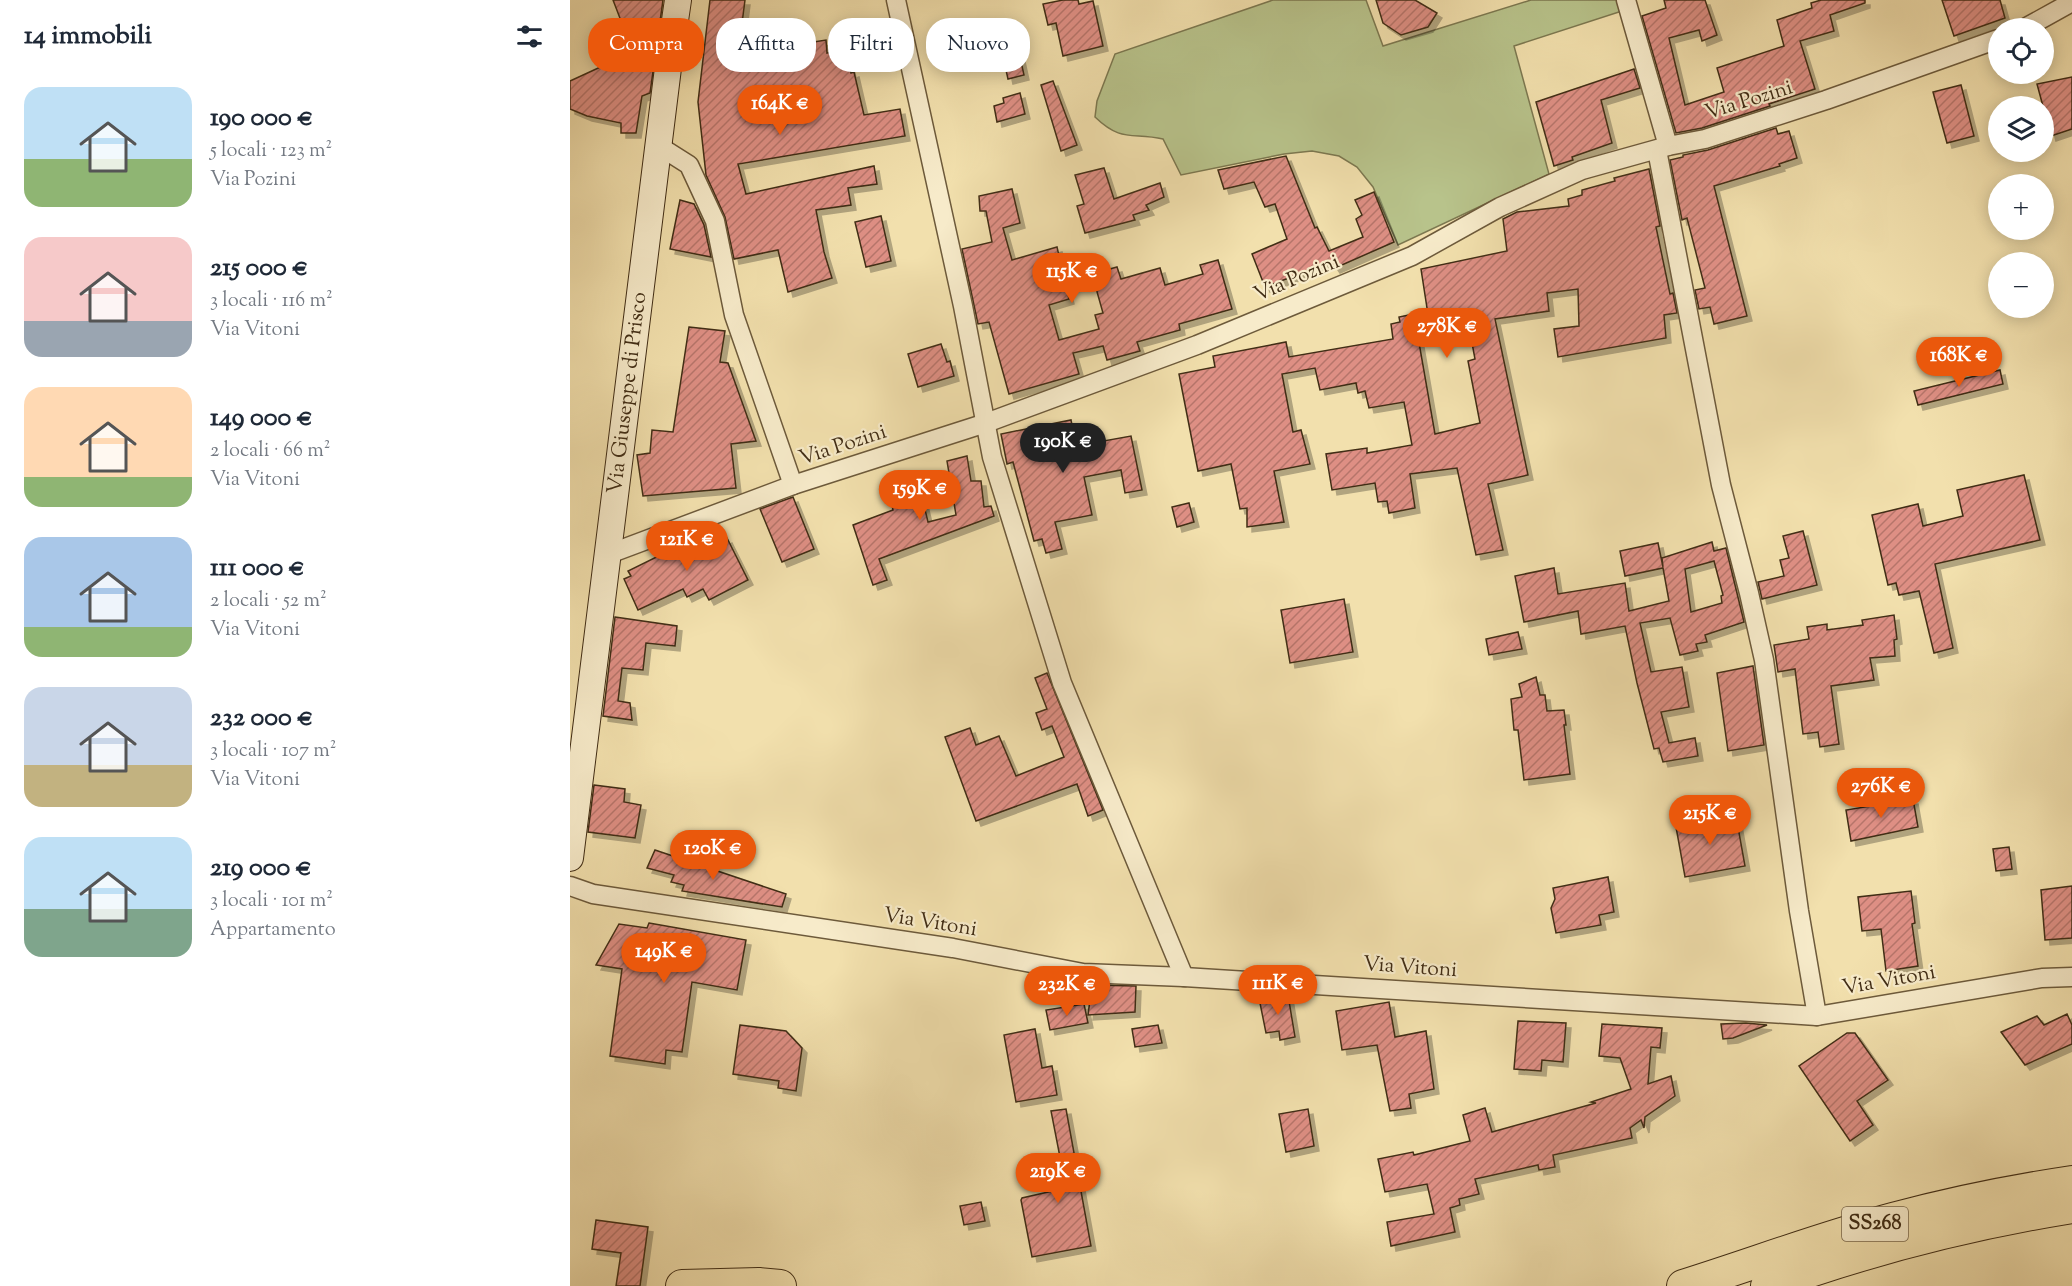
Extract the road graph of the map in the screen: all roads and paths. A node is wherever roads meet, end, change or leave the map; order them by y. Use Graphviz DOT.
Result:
graph roads {
  1 [pos="678,0"];
  2 [pos="896,0"];
  3 [pos="1626,0"];
  4 [pos="2072,2"];
  5 [pos="2043,18"];
  6 [pos="1988,43"];
  7 [pos="659,146"];
  8 [pos="1662,148"];
  9 [pos="986,423"];
  10 [pos="793,485"];
  11 [pos="609,554"];
  12 [pos="570,858"];
  13 [pos="570,886"];
  14 [pos="1184,977"];
  15 [pos="2072,977"];
  16 [pos="1817,1016"];
  17 [pos="2072,1182"];
  18 [pos="2072,1207"];
  19 [pos="682,1286"];
  20 [pos="780,1286"];
  21 [pos="1683,1286"];
  22 [pos="1767,1286"];
  1 -- 7 [label="main road, Via Giuseppe di Prisco"];
  2 -- 9 [label="street"];
  3 -- 8 [label="street"];
  4 -- 5 [label="street"];
  6 -- 8 [label="street, Via Pozini"];
  7 -- 10 [label="street"];
  7 -- 11 [label="main road, Via Giuseppe di Prisco"];
  8 -- 9 [label="street, Via Pozini"];
  8 -- 16 [label="street"];
  9 -- 10 [label="street, Via Pozini"];
  9 -- 14 [label="street"];
  10 -- 11 [label="street, Via Pozini"];
  11 -- 12 [label="main road, Via Giuseppe di Prisco"];
  13 -- 14 [label="street, Via Vitoni"];
  14 -- 16 [label="street, Via Vitoni"];
  15 -- 16 [label="street, Via Vitoni"];
  17 -- 21 [label="highway, SS268"];
  18 -- 22 [label="highway, SS268"];
  19 -- 20 [label="highway"];
}
